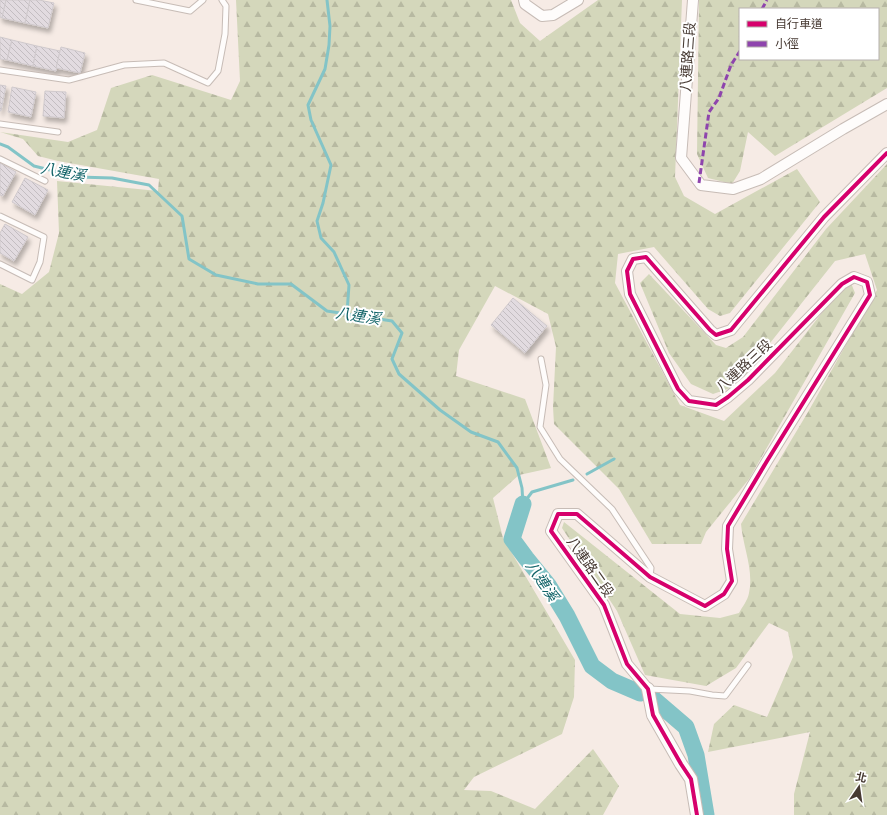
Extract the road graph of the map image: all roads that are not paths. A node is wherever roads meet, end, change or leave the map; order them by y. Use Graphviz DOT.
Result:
graph roads {
  1 [pos="136,0"];
  2 [pos="203,0"];
  3 [pos="222,0"];
  4 [pos="524,0"];
  5 [pos="578,0"];
  6 [pos="693,0"];
  7 [pos="0,70"];
  8 [pos="887,104"];
  9 [pos="0,124"];
  10 [pos="58,132"];
  11 [pos="887,153"];
  12 [pos="0,159"];
  13 [pos="45,181"];
  14 [pos="0,216"];
  15 [pos="0,264"];
  16 [pos="541,359"];
  17 [pos="650,577"];
  18 [pos="705,606"];
  19 [pos="748,666"];
  20 [pos="648,689"];
  21 [pos="697,815"];
  1 -- 2 [label="lane"];
  3 -- 7 [label="lane"];
  4 -- 5 [label="street"];
  6 -- 8 [label="street, 八連路三段"];
  9 -- 10 [label="lane"];
  11 -- 18 [label="street, 八連路三段"];
  12 -- 13 [label="lane"];
  14 -- 15 [label="lane"];
  16 -- 17 [label="lane"];
  17 -- 18 [label="street, 八連路二段"];
  17 -- 20 [label="street, 八連路二段"];
  19 -- 20 [label="lane"];
  20 -- 21 [label="street, 八連路二段"];
}
